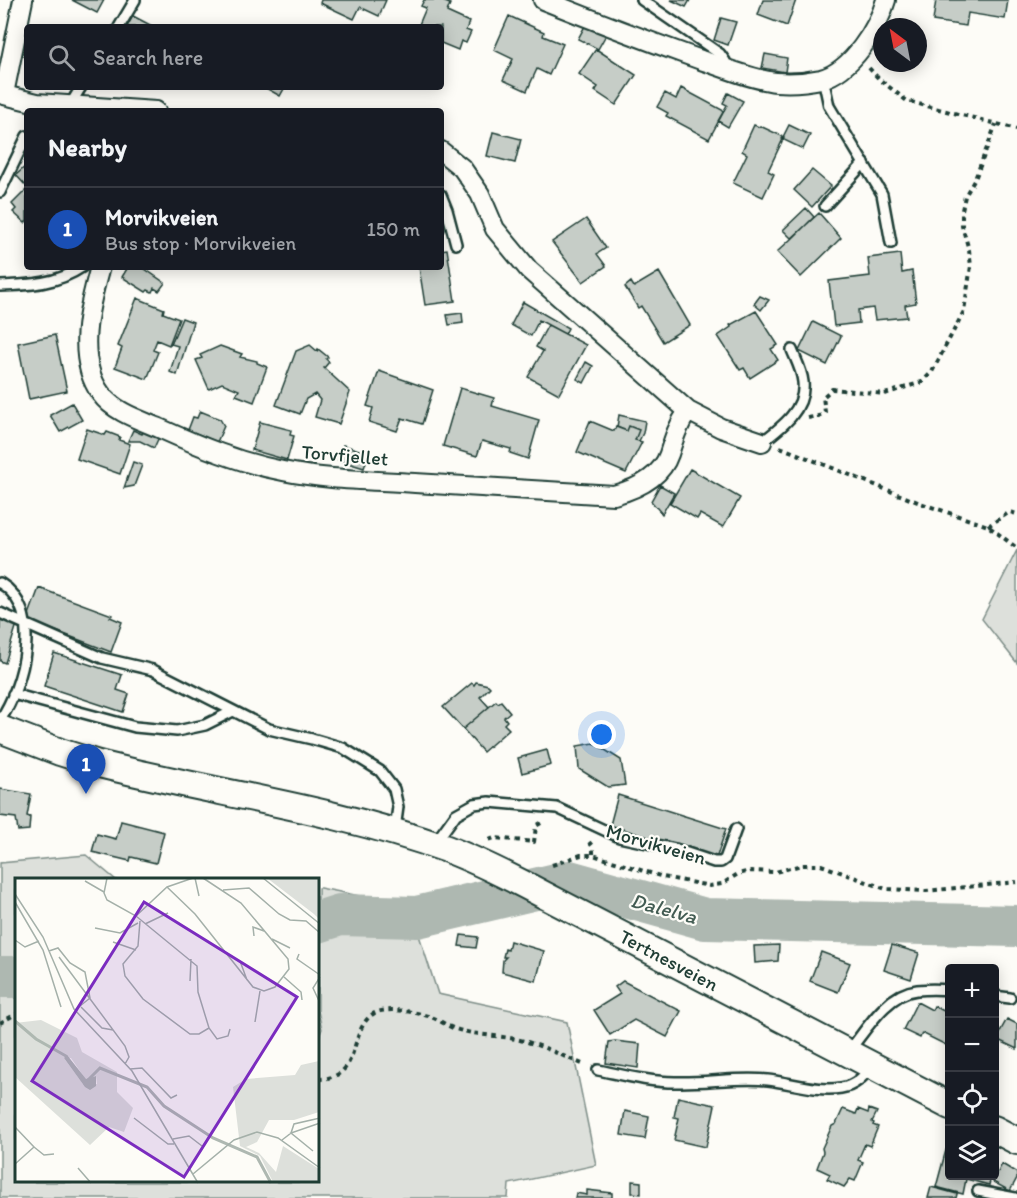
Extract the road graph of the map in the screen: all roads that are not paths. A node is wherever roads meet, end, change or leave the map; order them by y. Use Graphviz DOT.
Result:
graph roads {
  1 [pos="23,0"];
  2 [pos="135,0"];
  3 [pos="543,0"];
  4 [pos="642,0"];
  5 [pos="886,0"];
  6 [pos="120,24"];
  7 [pos="727,69"];
  8 [pos="824,78"];
  9 [pos="79,90"];
  10 [pos="2,94"];
  11 [pos="69,105"];
  12 [pos="38,107"];
  13 [pos="112,108"];
  14 [pos="24,142"];
  15 [pos="444,153"];
  16 [pos="864,163"];
  17 [pos="0,192"];
  18 [pos="444,202"];
  19 [pos="825,206"];
  20 [pos="891,243"];
  21 [pos="456,244"];
  22 [pos="78,270"];
  23 [pos="99,270"];
  24 [pos="0,286"];
  25 [pos="792,350"];
  26 [pos="688,411"];
  27 [pos="762,442"];
  28 [pos="0,583"];
  29 [pos="0,614"];
  30 [pos="26,624"];
  31 [pos="13,694"];
  32 [pos="233,711"];
  33 [pos="0,720"];
  34 [pos="0,729"];
  35 [pos="736,829"];
  36 [pos="395,832"];
  37 [pos="434,845"];
  38 [pos="945,990"];
  39 [pos="999,997"];
  40 [pos="1010,998"];
  41 [pos="848,1053"];
  42 [pos="873,1065"];
  43 [pos="598,1070"];
  44 [pos="945,1103"];
  45 [pos="999,1132"];
  46 [pos="1017,1141"];
  47 [pos="978,1191"];
  48 [pos="1016,1198"];
  1 -- 10 [label="street"];
  2 -- 6 [label="lane"];
  3 -- 7 [label="street"];
  4 -- 7 [label="lane"];
  5 -- 8 [label="street"];
  7 -- 8 [label="street"];
  8 -- 16 [label="lane"];
  9 -- 11 [label="lane"];
  10 -- 12 [label="street"];
  11 -- 12 [label="street"];
  11 -- 13 [label="street"];
  14 -- 17 [label="lane"];
  15 -- 26 [label="street"];
  16 -- 19 [label="lane"];
  16 -- 20 [label="lane"];
  18 -- 21 [label="lane"];
  22 -- 24 [label="lane"];
  23 -- 26 [label="street, Torvfjellet"];
  25 -- 27 [label="lane"];
  26 -- 27 [label="street"];
  28 -- 30 [label="lane"];
  29 -- 30 [label="lane"];
  30 -- 31 [label="lane"];
  30 -- 32 [label="lane"];
  31 -- 32 [label="lane"];
  31 -- 33 [label="lane"];
  32 -- 36 [label="lane"];
  34 -- 36 [label="main road"];
  35 -- 37 [label="lane, Morvikveien"];
  36 -- 37 [label="main road"];
  37 -- 41 [label="main road, Tertnesveien"];
  38 -- 41 [label="lane"];
  39 -- 40 [label="lane"];
  41 -- 42 [label="main road, Tertnesveien"];
  42 -- 43 [label="lane"];
  42 -- 44 [label="main road, Tertnesveien"];
  45 -- 46 [label="main road"];
  47 -- 48 [label="lane"];
}
